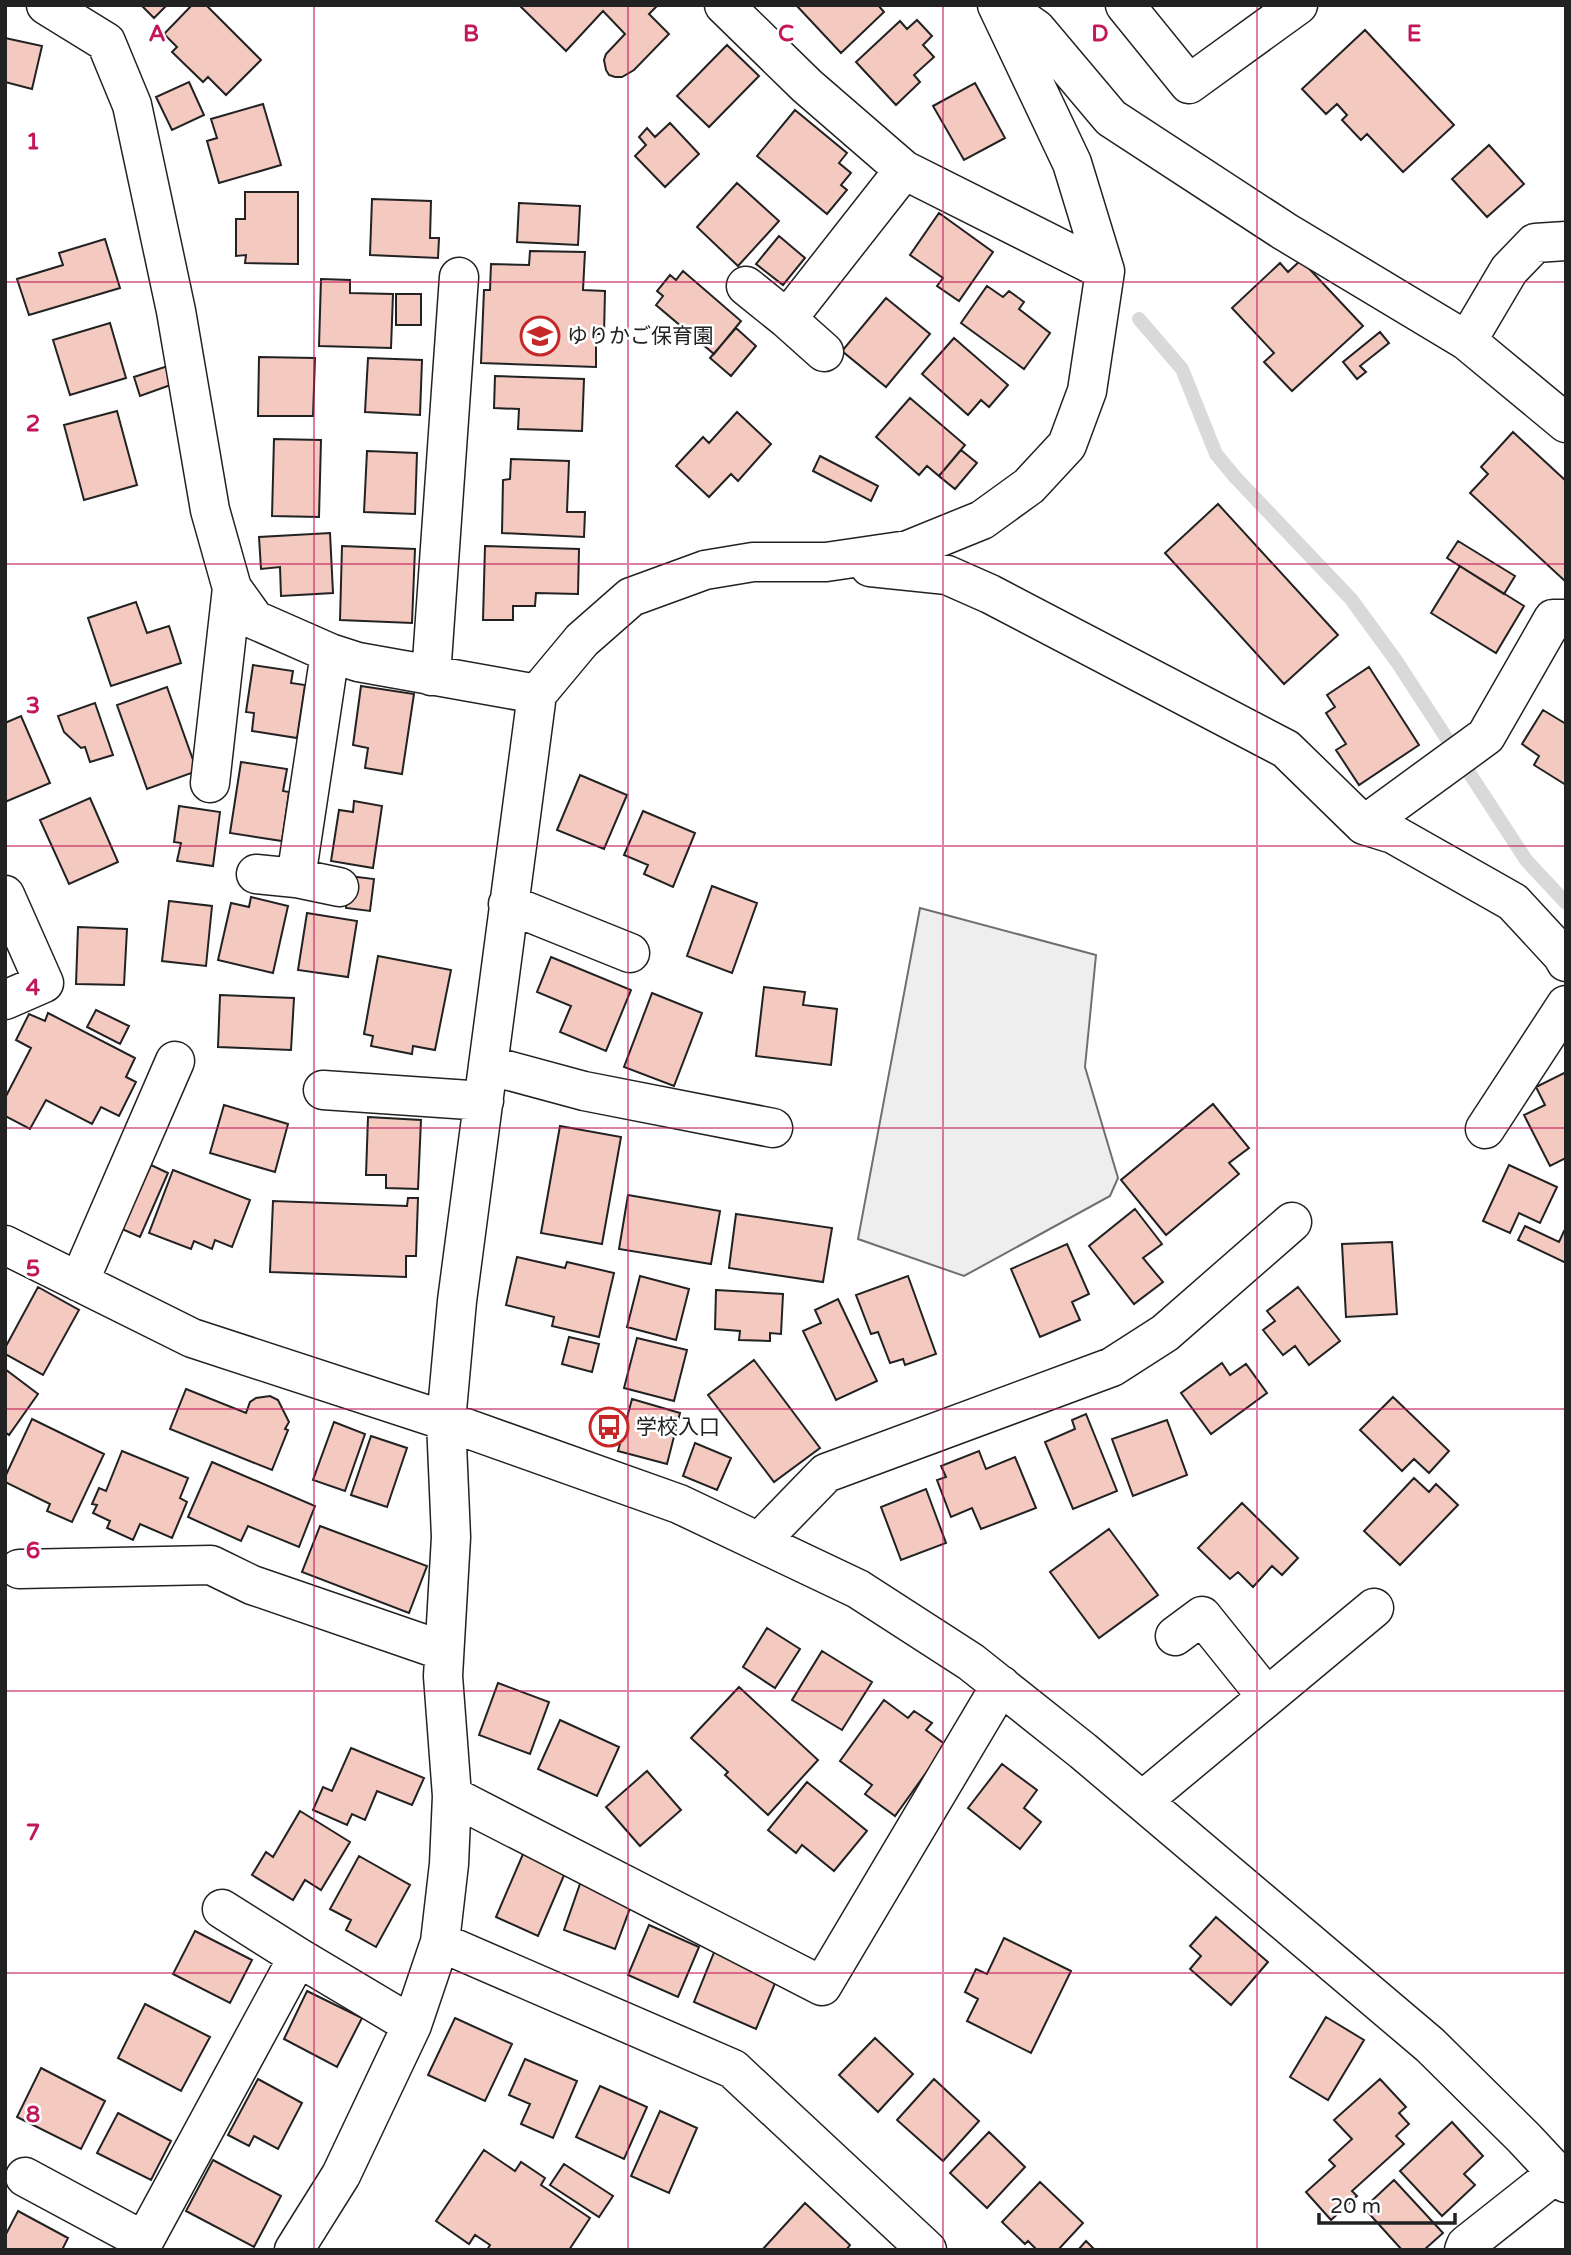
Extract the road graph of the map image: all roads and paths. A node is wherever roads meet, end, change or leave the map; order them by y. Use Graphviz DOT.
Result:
graph roads {
  1 [pos="46,5"];
  2 [pos="724,5"];
  3 [pos="997,5"];
  4 [pos="1002,5"];
  5 [pos="1125,5"];
  6 [pos="1297,5"];
  7 [pos="904,170"];
  8 [pos="1566,241"];
  9 [pos="1105,271"];
  10 [pos="459,277"];
  11 [pos="746,286"];
  12 [pos="787,319"];
  13 [pos="1467,341"];
  14 [pos="824,352"];
  15 [pos="1566,423"];
  16 [pos="826,562"];
  17 [pos="232,588"];
  18 [pos="1566,618"];
  19 [pos="330,653"];
  20 [pos="431,676"];
  21 [pos="537,694"];
  22 [pos="210,783"];
  23 [pos="1364,825"];
  24 [pos="256,874"];
  25 [pos="296,878"];
  26 [pos="339,887"];
  27 [pos="5,895"];
  28 [pos="508,904"];
  29 [pos="630,953"];
  30 [pos="1566,962"];
  31 [pos="5,1000"];
  32 [pos="1566,1006"];
  33 [pos="175,1061"];
  34 [pos="486,1083"];
  35 [pos="323,1090"];
  36 [pos="773,1129"];
  37 [pos="1485,1129"];
  38 [pos="1292,1222"];
  39 [pos="5,1245"];
  40 [pos="79,1282"];
  41 [pos="446,1420"];
  42 [pos="759,1542"];
  43 [pos="19,1569"];
  44 [pos="1374,1608"];
  45 [pos="1175,1636"];
  46 [pos="444,1651"];
  47 [pos="1001,1685"];
  48 [pos="1267,1697"];
  49 [pos="452,1796"];
  50 [pos="1142,1801"];
  51 [pos="222,1909"];
  52 [pos="440,1942"];
  53 [pos="298,1957"];
  54 [pos="412,2025"];
  55 [pos="25,2177"];
  56 [pos="1561,2178"];
  57 [pos="294,2250"];
  58 [pos="927,2250"];
  59 [pos="1464,2250"];
  1 -- 17 [label="street"];
  2 -- 7 [label="street"];
  3 -- 9 [label="street"];
  4 -- 13 [label="street"];
  5 -- 6 [label="street"];
  7 -- 9 [label="street"];
  7 -- 12 [label="street"];
  8 -- 13 [label="street"];
  9 -- 16 [label="street"];
  10 -- 20 [label="street"];
  11 -- 12 [label="street"];
  12 -- 14 [label="street"];
  13 -- 15 [label="street"];
  16 -- 21 [label="street"];
  16 -- 23 [label="street"];
  17 -- 19 [label="street"];
  17 -- 22 [label="street"];
  18 -- 23 [label="street"];
  19 -- 20 [label="street"];
  19 -- 25 [label="street"];
  20 -- 21 [label="street"];
  21 -- 28 [label="street"];
  23 -- 30 [label="street"];
  24 -- 25 [label="street"];
  25 -- 26 [label="street"];
  27 -- 31 [label="street"];
  28 -- 29 [label="street"];
  28 -- 34 [label="street"];
  32 -- 37 [label="street"];
  33 -- 40 [label="street"];
  34 -- 35 [label="street"];
  34 -- 36 [label="street"];
  34 -- 41 [label="street"];
  38 -- 42 [label="street"];
  39 -- 40 [label="street"];
  40 -- 41 [label="street"];
  41 -- 42 [label="street"];
  41 -- 46 [label="street"];
  42 -- 47 [label="street"];
  43 -- 46 [label="street"];
  44 -- 48 [label="street"];
  45 -- 48 [label="street"];
  46 -- 49 [label="street"];
  47 -- 49 [label="street"];
  47 -- 50 [label="street"];
  48 -- 50 [label="street"];
  49 -- 52 [label="street"];
  50 -- 56 [label="street"];
  51 -- 53 [label="street"];
  52 -- 54 [label="street"];
  52 -- 58 [label="street"];
  53 -- 54 [label="street"];
  53 -- 55 [label="street"];
  54 -- 57 [label="street"];
  56 -- 59 [label="street"];
}
